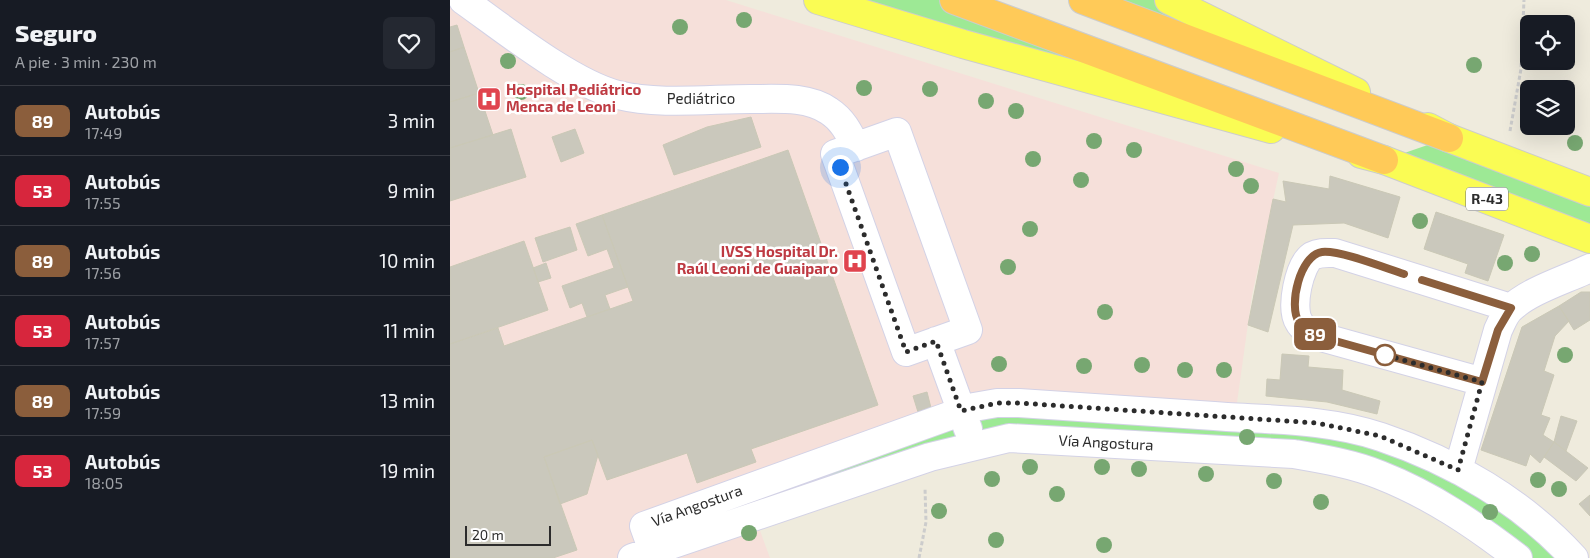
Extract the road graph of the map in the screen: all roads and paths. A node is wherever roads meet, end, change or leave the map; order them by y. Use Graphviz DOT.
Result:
graph roads {
  1 [pos="463,0"];
  2 [pos="818,0"];
  3 [pos="954,0"];
  4 [pos="1083,0"];
  5 [pos="1169,0"];
  6 [pos="1524,0"];
  7 [pos="1449,138"];
  8 [pos="856,147"];
  9 [pos="1503,159"];
  10 [pos="1384,160"];
  11 [pos="1590,192"];
  12 [pos="1590,239"];
  13 [pos="1590,268"];
  14 [pos="1511,308"];
  15 [pos="936,341"];
  16 [pos="1482,382"];
  17 [pos="961,411"];
  18 [pos="1317,423"];
  19 [pos="974,445"];
  20 [pos="1294,454"];
  21 [pos="920,460"];
  22 [pos="1458,470"];
  23 [pos="643,555"];
  24 [pos="918,558"];
  25 [pos="1518,558"];
  26 [pos="1574,558"];
  1 -- 8 [label="street, Pediátrico"];
  2 -- 10 [label="main road"];
  3 -- 10 [label="highway"];
  4 -- 7 [label="highway"];
  5 -- 7 [label="main road"];
  6 -- 9 [label="path"];
  7 -- 9 [label="main road"];
  8 -- 15 [label="street"];
  8 -- 15 [label="street"];
  9 -- 11 [label="main road"];
  10 -- 12 [label="main road, R-43"];
  13 -- 14 [label="street"];
  14 -- 16 [label="street"];
  14 -- 16 [label="street"];
  15 -- 17 [label="street"];
  16 -- 22 [label="street"];
  17 -- 18 [label="street, Vía Angostura"];
  17 -- 19 [label="street"];
  17 -- 23 [label="street, Vía Angostura"];
  18 -- 20 [label="street"];
  18 -- 22 [label="street, Vía Angostura"];
  19 -- 20 [label="street, Vía Angostura"];
  19 -- 21 [label="street, Vía Angostura"];
  20 -- 25 [label="street, Vía Angostura"];
  21 -- 23 [label="street, Vía Angostura"];
  21 -- 24 [label="path"];
  22 -- 26 [label="street, Vía Angostura"];
}
